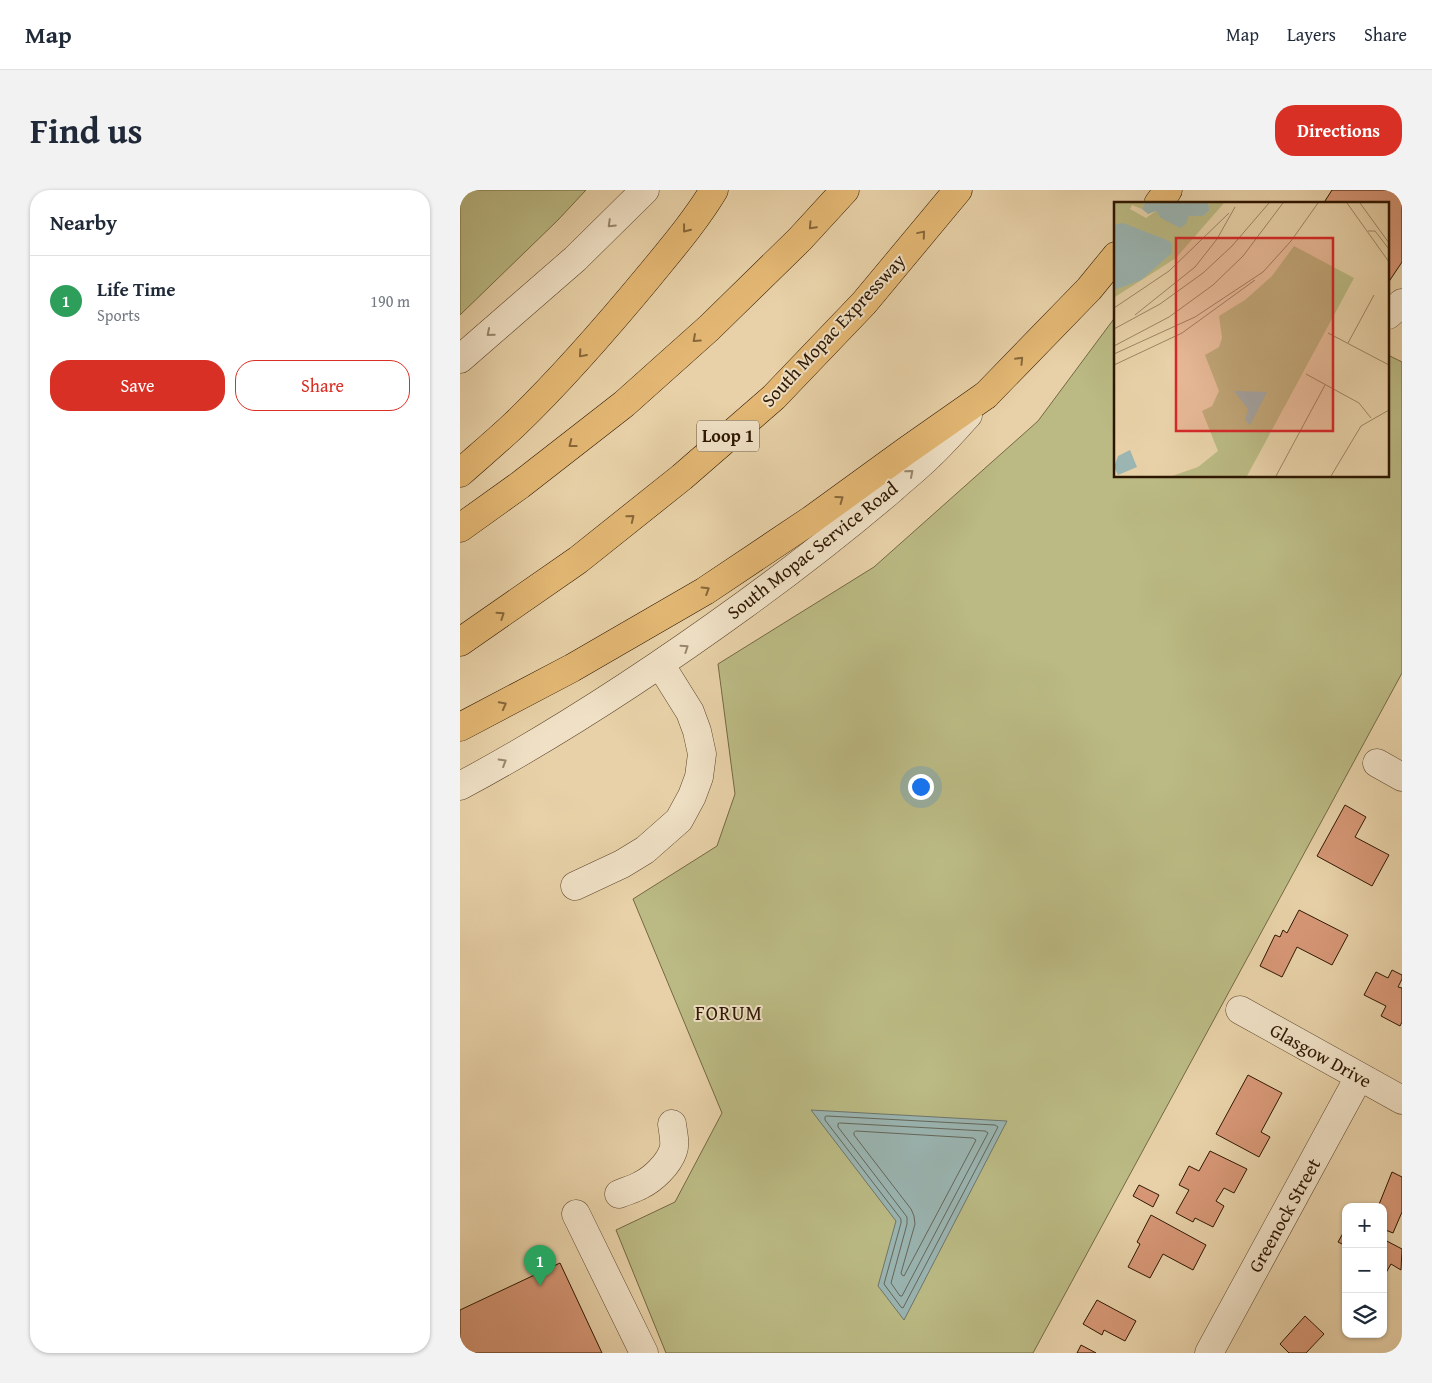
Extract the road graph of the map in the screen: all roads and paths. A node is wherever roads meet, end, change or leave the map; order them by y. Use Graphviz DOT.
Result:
graph roads {
  1 [pos="645,190"];
  2 [pos="714,190"];
  3 [pos="845,190"];
  4 [pos="958,190"];
  5 [pos="1168,190"];
  6 [pos="1159,202"];
  7 [pos="1114,258"];
  8 [pos="1402,296"];
  9 [pos="1389,299"];
  10 [pos="1402,303"];
  11 [pos="1389,314"];
  12 [pos="460,359"];
  13 [pos="986,396"];
  14 [pos="460,473"];
  15 [pos="460,528"];
  16 [pos="460,642"];
  17 [pos="660,664"];
  18 [pos="460,727"];
  19 [pos="1377,763"];
  20 [pos="1402,777"];
  21 [pos="460,786"];
  22 [pos="575,886"];
  23 [pos="1240,1010"];
  24 [pos="1359,1077"];
  25 [pos="1402,1100"];
  26 [pos="672,1124"];
  27 [pos="619,1194"];
  28 [pos="576,1214"];
  29 [pos="644,1353"];
  30 [pos="1209,1353"];
  1 -- 12 [label="street, one-way"];
  2 -- 14 [label="main road, one-way"];
  3 -- 15 [label="main road, one-way"];
  16 -- 4 [label="main road, South Mopac Expressway / Loop 1, one-way"];
  5 -- 6 [label="main road"];
  13 -- 7 [label="main road, South Mopac Service Road, one-way"];
  8 -- 9 [label="street"];
  10 -- 11 [label="street"];
  17 -- 13 [label="street, South Mopac Service Road, one-way"];
  18 -- 13 [label="main road, one-way"];
  21 -- 17 [label="street, South Mopac Service Road, one-way"];
  17 -- 22 [label="street"];
  19 -- 20 [label="street"];
  23 -- 24 [label="street, Glasgow Drive"];
  24 -- 25 [label="street, Glasgow Drive"];
  24 -- 30 [label="street, Greenock Street"];
  26 -- 27 [label="street"];
  28 -- 29 [label="street"];
}
